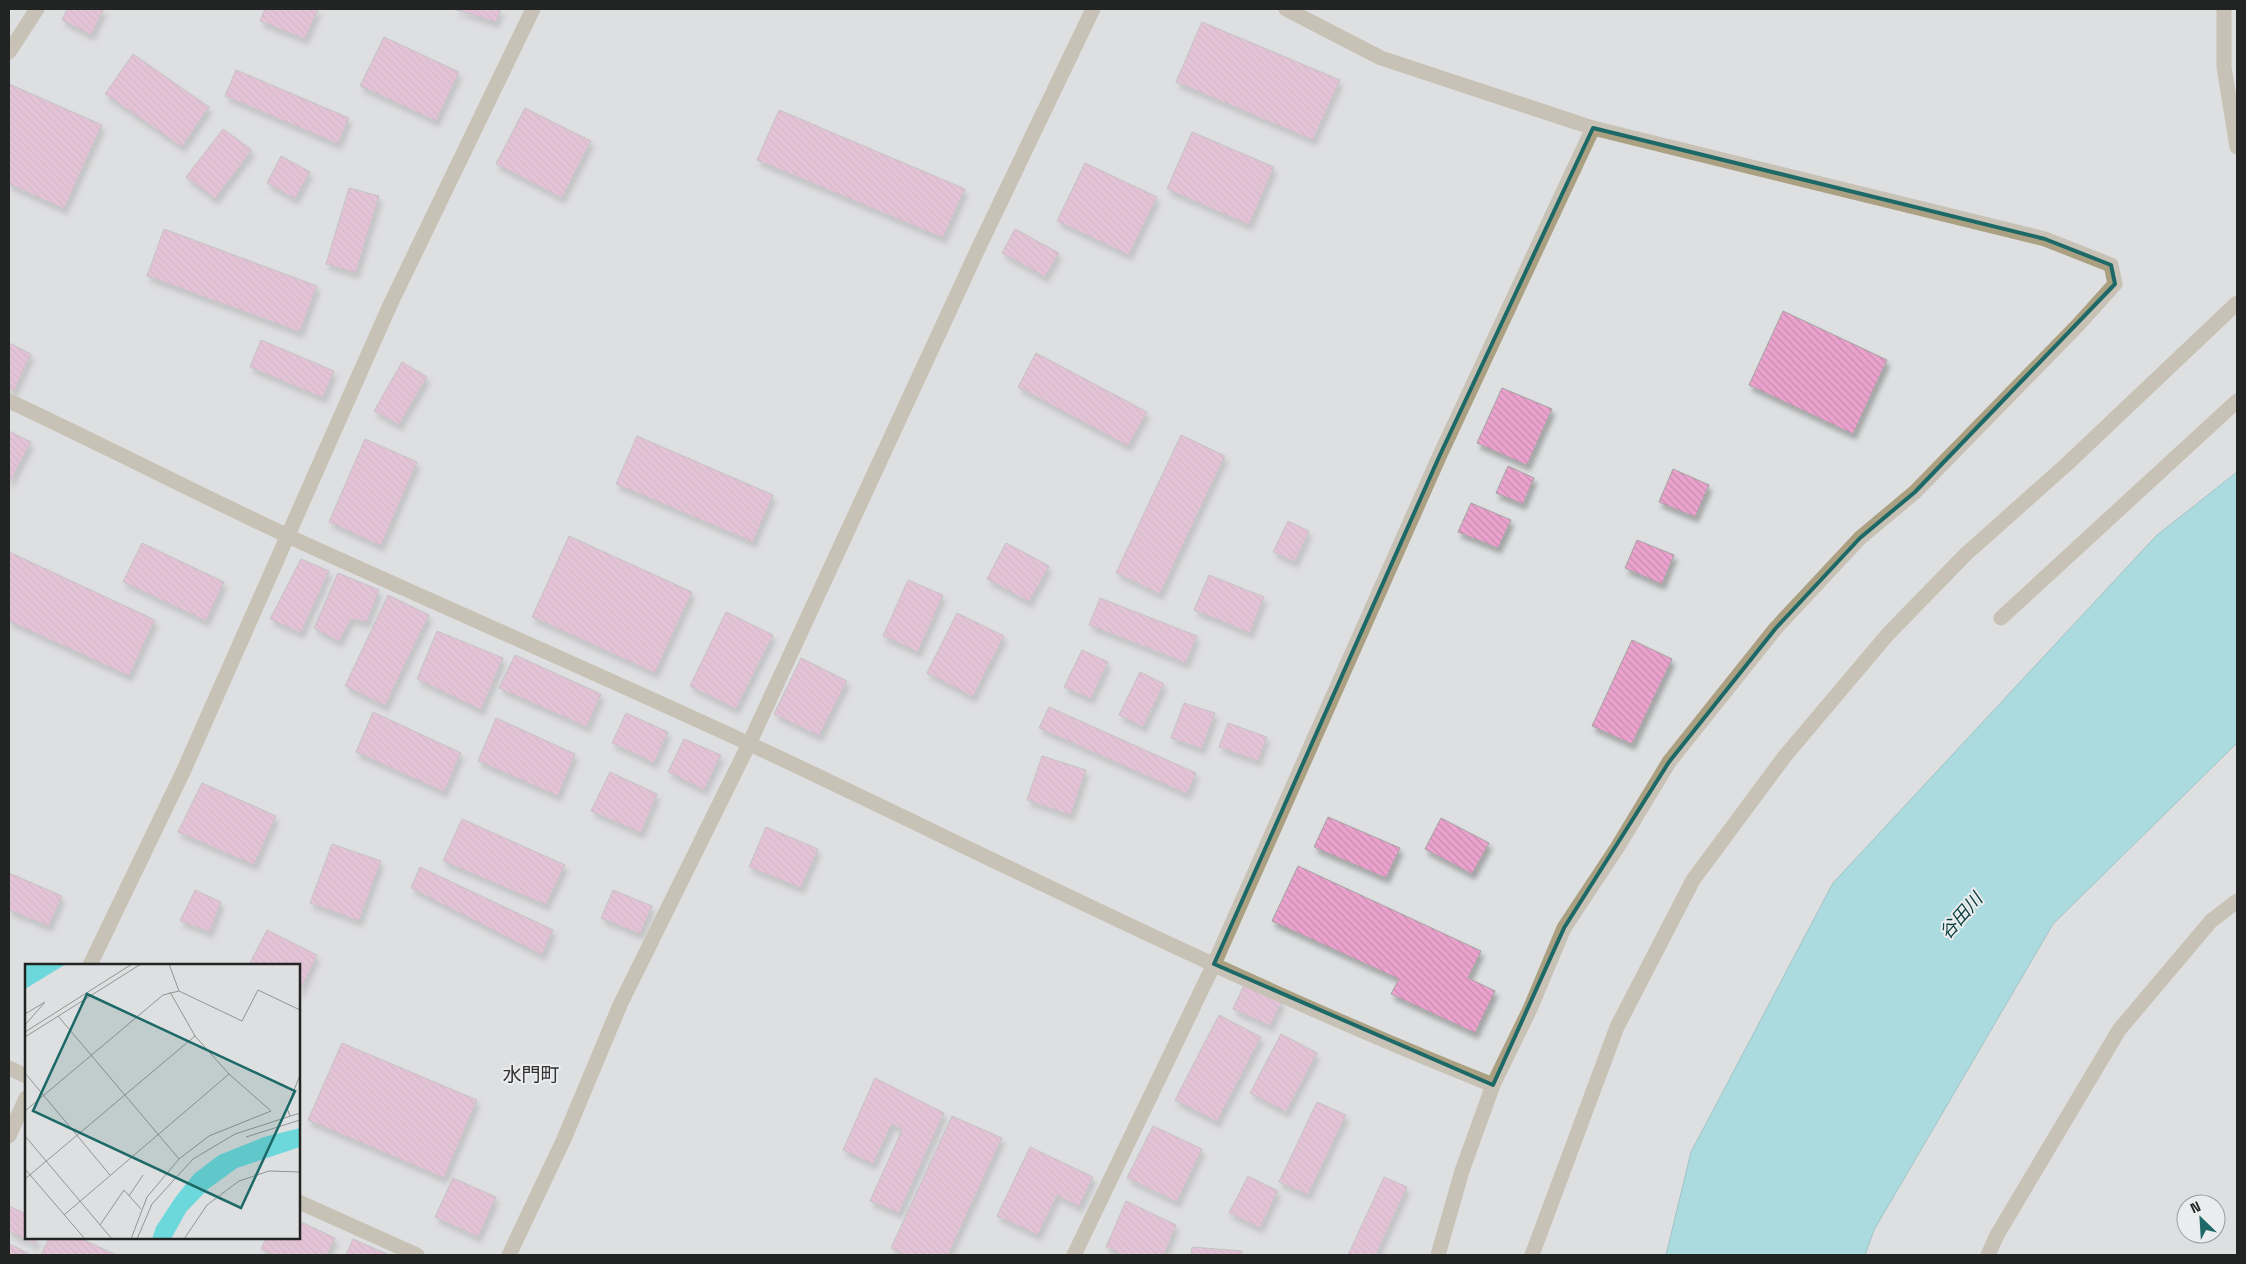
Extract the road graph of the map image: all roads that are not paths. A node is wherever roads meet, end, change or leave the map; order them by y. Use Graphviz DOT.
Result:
graph roads {
  1 [pos="37,9"];
  2 [pos="533,9"];
  3 [pos="1093,9"];
  4 [pos="1286,9"];
  5 [pos="2224,9"];
  6 [pos="9,52"];
  7 [pos="1593,128"];
  8 [pos="2237,147"];
  9 [pos="2237,303"];
  10 [pos="9,401"];
  11 [pos="2237,401"];
  12 [pos="288,536"];
  13 [pos="2001,618"];
  14 [pos="749,744"];
  15 [pos="2237,900"];
  16 [pos="90,964"];
  17 [pos="1214,964"];
  18 [pos="9,1068"];
  19 [pos="25,1076"];
  20 [pos="1493,1085"];
  21 [pos="25,1100"];
  22 [pos="9,1136"];
  23 [pos="300,1202"];
  24 [pos="417,1255"];
  25 [pos="509,1255"];
  26 [pos="1074,1255"];
  27 [pos="1438,1255"];
  28 [pos="1532,1255"];
  29 [pos="1988,1255"];
  1 -- 6 [label="street"];
  2 -- 12 [label="street"];
  3 -- 14 [label="street"];
  4 -- 7 [label="street"];
  5 -- 8 [label="street"];
  7 -- 17 [label="street"];
  7 -- 20 [label="street"];
  9 -- 28 [label="street"];
  10 -- 12 [label="street"];
  11 -- 13 [label="street"];
  12 -- 14 [label="street"];
  12 -- 16 [label="street"];
  14 -- 17 [label="street"];
  14 -- 25 [label="street"];
  15 -- 29 [label="street"];
  17 -- 20 [label="street"];
  17 -- 26 [label="street"];
  18 -- 19 [label="street"];
  20 -- 27 [label="street"];
  21 -- 22 [label="street"];
  23 -- 24 [label="street"];
}
